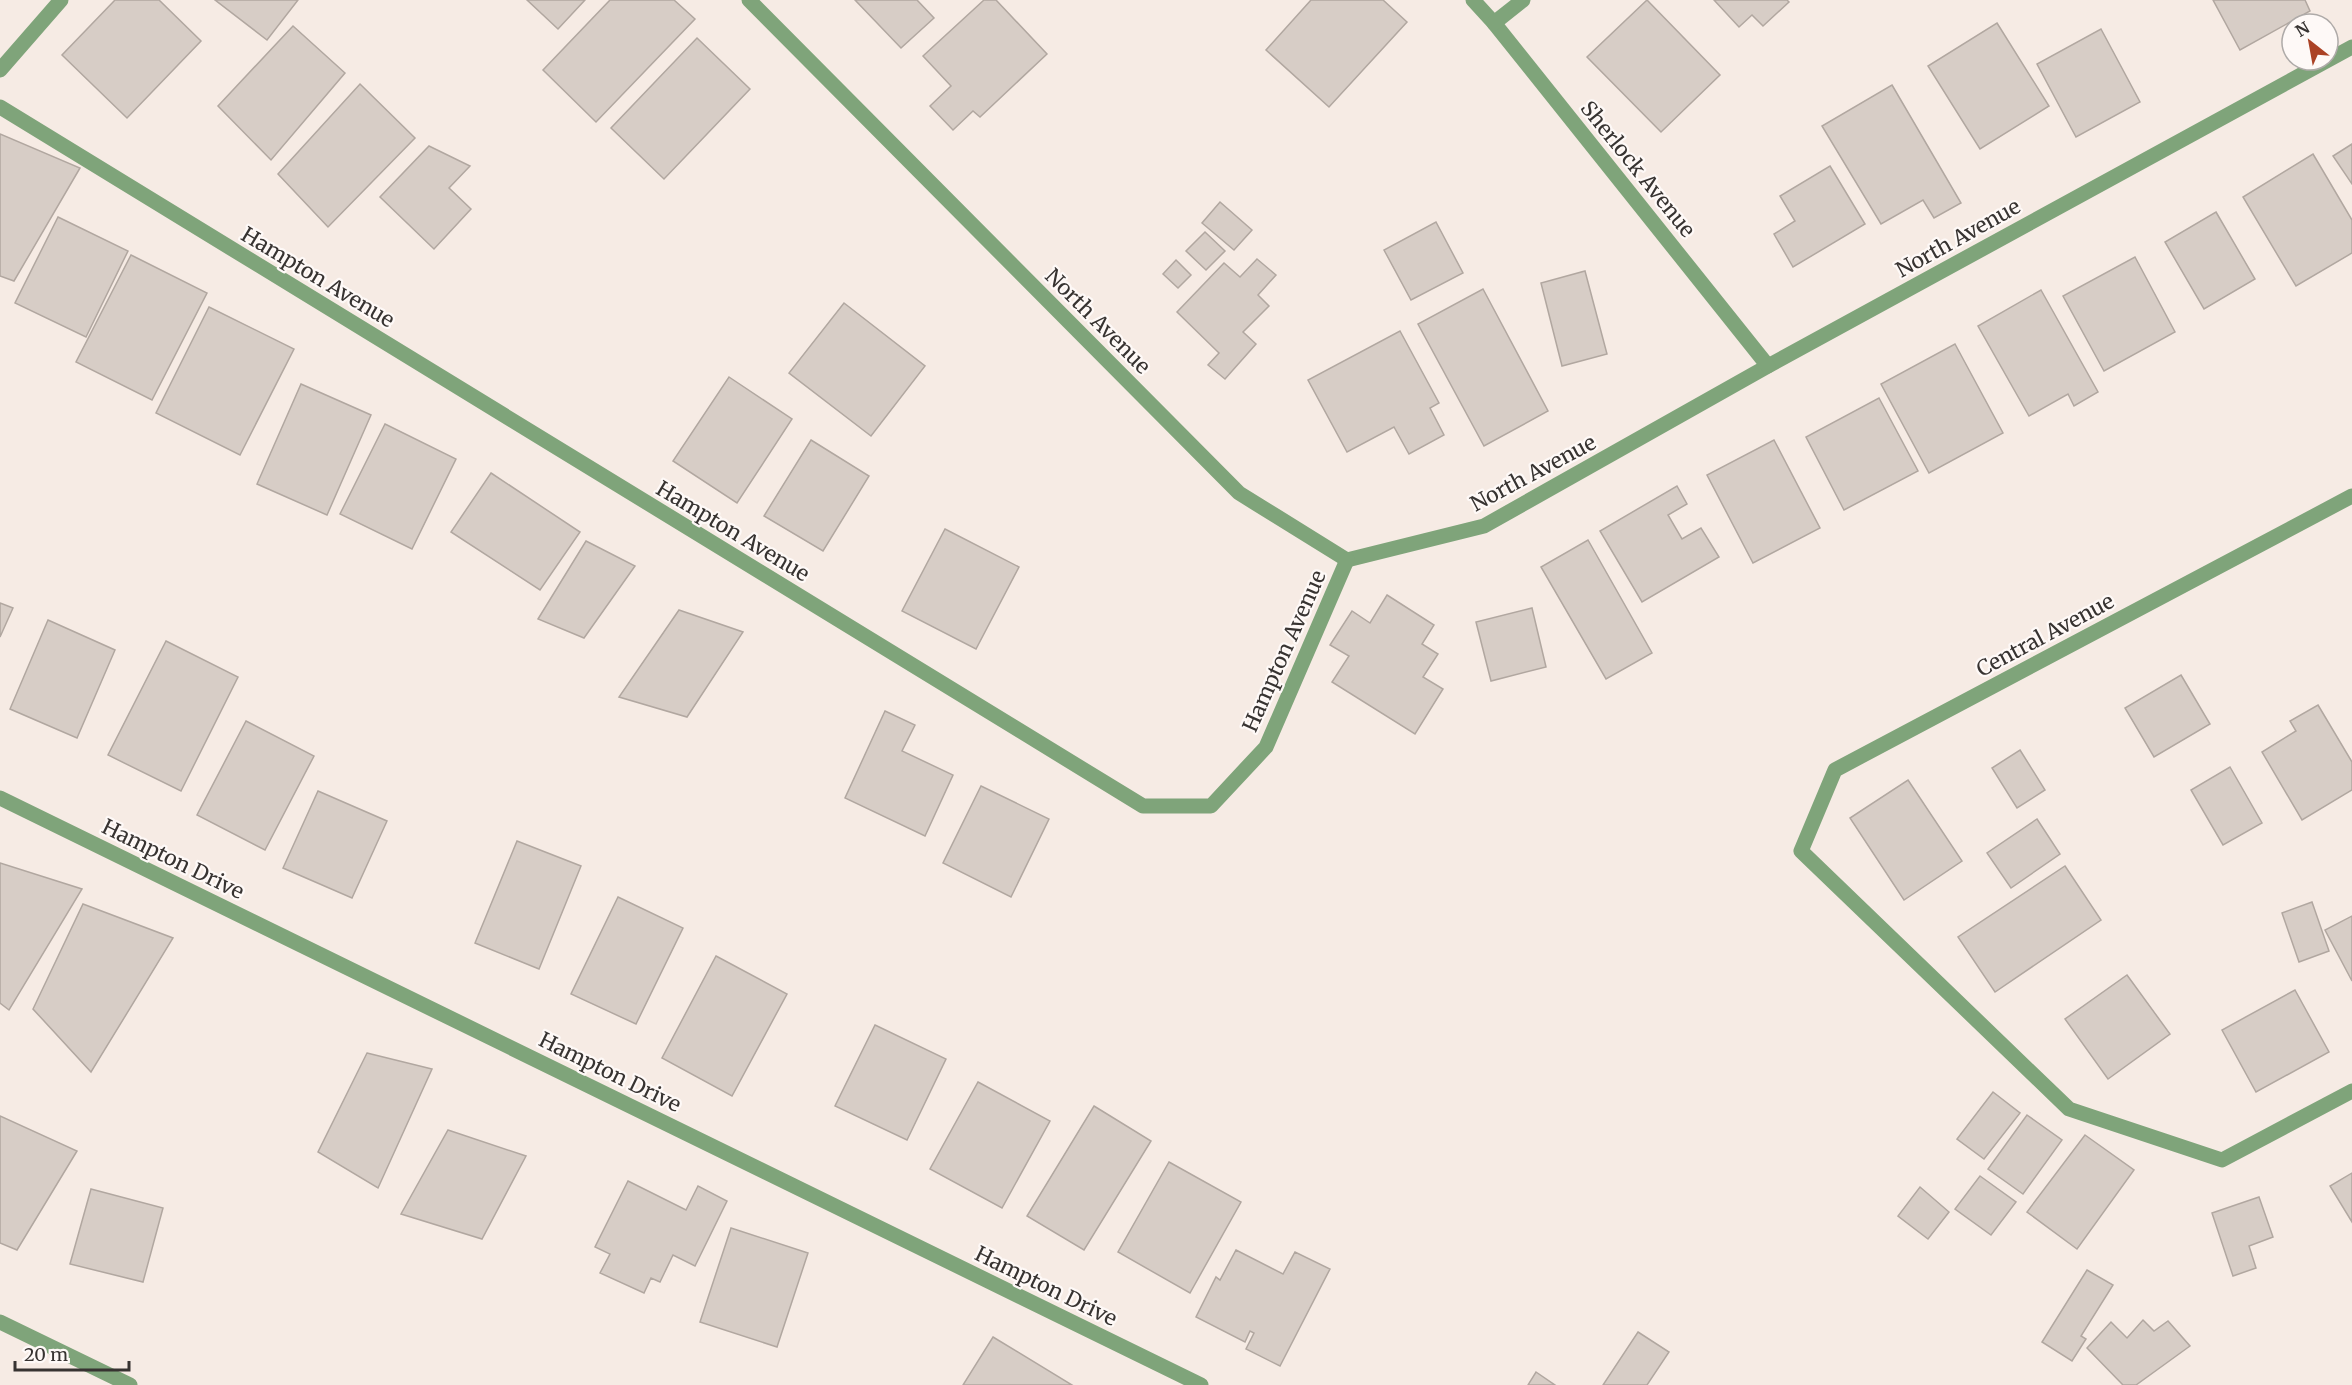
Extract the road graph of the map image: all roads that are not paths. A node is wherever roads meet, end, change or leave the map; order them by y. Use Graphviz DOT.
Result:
graph roads {
  1 [pos="61,0"];
  2 [pos="749,0"];
  3 [pos="1473,0"];
  4 [pos="1523,0"];
  5 [pos="1494,23"];
  6 [pos="2352,47"];
  7 [pos="0,70"];
  8 [pos="0,107"];
  9 [pos="1768,366"];
  10 [pos="2352,496"];
  11 [pos="1347,560"];
  12 [pos="0,798"];
  13 [pos="2352,1091"];
  14 [pos="0,1322"];
  15 [pos="130,1385"];
  16 [pos="1201,1385"];
  1 -- 7 [label="street"];
  2 -- 11 [label="street, North Avenue"];
  3 -- 5 [label="street, Sherlock Avenue"];
  4 -- 5 [label="street"];
  5 -- 9 [label="street, Sherlock Avenue"];
  6 -- 9 [label="street, North Avenue"];
  8 -- 11 [label="street, Hampton Avenue"];
  9 -- 11 [label="street, North Avenue"];
  10 -- 13 [label="street, Central Avenue"];
  12 -- 16 [label="street, Hampton Drive"];
  14 -- 15 [label="street"];
}
